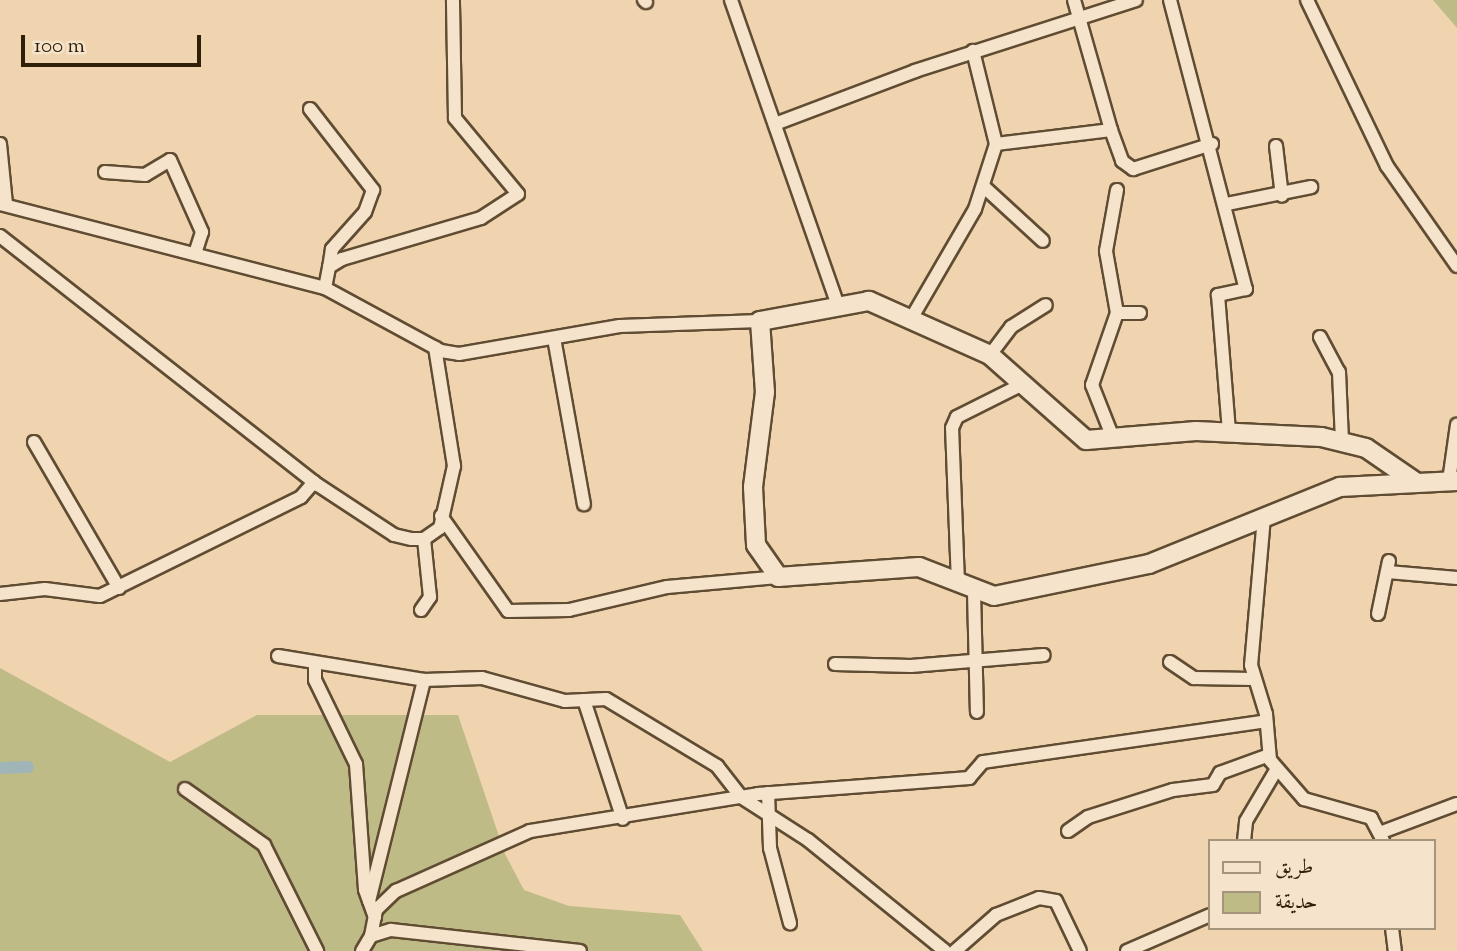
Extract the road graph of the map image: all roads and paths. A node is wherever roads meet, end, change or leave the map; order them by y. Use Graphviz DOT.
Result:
graph roads {
  1 [pos="453,0"];
  2 [pos="730,0"];
  3 [pos="1074,0"];
  4 [pos="1136,0"];
  5 [pos="1170,0"];
  6 [pos="1307,0"];
  7 [pos="1080,17"];
  8 [pos="973,51"];
  9 [pos="310,109"];
  10 [pos="775,124"];
  11 [pos="1111,130"];
  12 [pos="0,144"];
  13 [pos="996,144"];
  14 [pos="1212,144"];
  15 [pos="1276,146"];
  16 [pos="104,172"];
  17 [pos="983,186"];
  18 [pos="1311,187"];
  19 [pos="1117,190"];
  20 [pos="1282,196"];
  21 [pos="3,204"];
  22 [pos="1227,204"];
  23 [pos="0,236"];
  24 [pos="1043,241"];
  25 [pos="196,251"];
  26 [pos="1457,266"];
  27 [pos="329,267"];
  28 [pos="325,288"];
  29 [pos="837,303"];
  30 [pos="1046,305"];
  31 [pos="1117,313"];
  32 [pos="1140,313"];
  33 [pos="911,319"];
  34 [pos="760,321"];
  35 [pos="1320,337"];
  36 [pos="554,338"];
  37 [pos="435,348"];
  38 [pos="990,355"];
  39 [pos="1023,384"];
  40 [pos="1457,425"];
  41 [pos="1228,432"];
  42 [pos="1113,438"];
  43 [pos="34,442"];
  44 [pos="1342,442"];
  45 [pos="1414,481"];
  46 [pos="1453,481"];
  47 [pos="314,482"];
  48 [pos="584,504"];
  49 [pos="441,516"];
  50 [pos="1264,517"];
  51 [pos="424,539"];
  52 [pos="778,577"];
  53 [pos="1457,578"];
  54 [pos="958,583"];
  55 [pos="119,588"];
  56 [pos="974,592"];
  57 [pos="0,594"];
  58 [pos="421,610"];
  59 [pos="1378,614"];
  60 [pos="1044,655"];
  61 [pos="278,656"];
  62 [pos="976,662"];
  63 [pos="1170,662"];
  64 [pos="315,663"];
  65 [pos="835,664"];
  66 [pos="1253,679"];
  67 [pos="424,680"];
  68 [pos="584,700"];
  69 [pos="976,712"];
  70 [pos="1266,721"];
  71 [pos="1269,755"];
  72 [pos="1275,772"];
  73 [pos="185,789"];
  74 [pos="768,793"];
  75 [pos="741,797"];
  76 [pos="1457,804"];
  77 [pos="623,819"];
  78 [pos="771,819"];
  79 [pos="1068,831"];
  80 [pos="1383,836"];
  81 [pos="1244,839"];
  82 [pos="369,901"];
  83 [pos="1208,916"];
  84 [pos="374,917"];
  85 [pos="790,923"];
  86 [pos="1392,930"];
  87 [pos="372,936"];
  88 [pos="317,951"];
  89 [pos="362,951"];
  90 [pos="580,951"];
  91 [pos="945,951"];
  92 [pos="956,951"];
  93 [pos="1080,951"];
  94 [pos="1127,951"];
  95 [pos="1395,951"];
  1 -- 27 [label="street"];
  2 -- 10 [label="street"];
  3 -- 7 [label="street"];
  4 -- 7 [label="street"];
  5 -- 14 [label="street"];
  6 -- 26 [label="street"];
  7 -- 8 [label="street"];
  7 -- 11 [label="street"];
  8 -- 10 [label="street"];
  8 -- 13 [label="street"];
  9 -- 27 [label="street"];
  10 -- 29 [label="street"];
  11 -- 13 [label="street"];
  11 -- 14 [label="street"];
  12 -- 21 [label="street"];
  13 -- 17 [label="street"];
  14 -- 22 [label="street"];
  15 -- 20 [label="street"];
  16 -- 25 [label="street"];
  17 -- 24 [label="street"];
  17 -- 33 [label="street"];
  18 -- 20 [label="street"];
  19 -- 31 [label="street"];
  20 -- 22 [label="street"];
  21 -- 25 [label="street"];
  22 -- 41 [label="street"];
  23 -- 47 [label="street"];
  25 -- 28 [label="street"];
  27 -- 28 [label="street"];
  28 -- 37 [label="street"];
  29 -- 33 [label="street"];
  29 -- 34 [label="street"];
  30 -- 38 [label="street"];
  31 -- 32 [label="street"];
  31 -- 42 [label="street"];
  33 -- 38 [label="street"];
  34 -- 36 [label="street"];
  34 -- 52 [label="street"];
  35 -- 44 [label="street"];
  36 -- 37 [label="street"];
  36 -- 48 [label="street"];
  37 -- 49 [label="street"];
  38 -- 39 [label="street"];
  39 -- 42 [label="street"];
  39 -- 54 [label="street"];
  40 -- 46 [label="street"];
  41 -- 42 [label="street"];
  41 -- 44 [label="street"];
  43 -- 55 [label="street"];
  44 -- 45 [label="street"];
  45 -- 46 [label="street"];
  45 -- 50 [label="street"];
  47 -- 51 [label="street"];
  47 -- 55 [label="street"];
  49 -- 51 [label="street"];
  49 -- 52 [label="street"];
  50 -- 56 [label="street"];
  50 -- 66 [label="street"];
  51 -- 58 [label="street"];
  52 -- 54 [label="street"];
  53 -- 59 [label="street"];
  54 -- 56 [label="street"];
  55 -- 57 [label="street"];
  56 -- 62 [label="street"];
  60 -- 62 [label="street"];
  61 -- 64 [label="street"];
  62 -- 65 [label="street"];
  62 -- 69 [label="street"];
  63 -- 66 [label="street"];
  64 -- 67 [label="street"];
  64 -- 82 [label="street"];
  66 -- 70 [label="street"];
  67 -- 68 [label="street"];
  67 -- 82 [label="street"];
  68 -- 75 [label="street"];
  68 -- 77 [label="street"];
  70 -- 71 [label="street"];
  70 -- 74 [label="street"];
  71 -- 72 [label="street"];
  71 -- 79 [label="street"];
  72 -- 80 [label="street"];
  72 -- 81 [label="street"];
  73 -- 88 [label="street"];
  74 -- 75 [label="street"];
  74 -- 78 [label="street"];
  75 -- 77 [label="street"];
  75 -- 78 [label="street"];
  76 -- 80 [label="street"];
  77 -- 84 [label="street"];
  78 -- 85 [label="street"];
  78 -- 91 [label="street"];
  82 -- 84 [label="street"];
  83 -- 94 [label="street"];
  84 -- 87 [label="street"];
  86 -- 95 [label="street"];
  87 -- 89 [label="street"];
  87 -- 90 [label="street"];
  92 -- 93 [label="street"];
}
